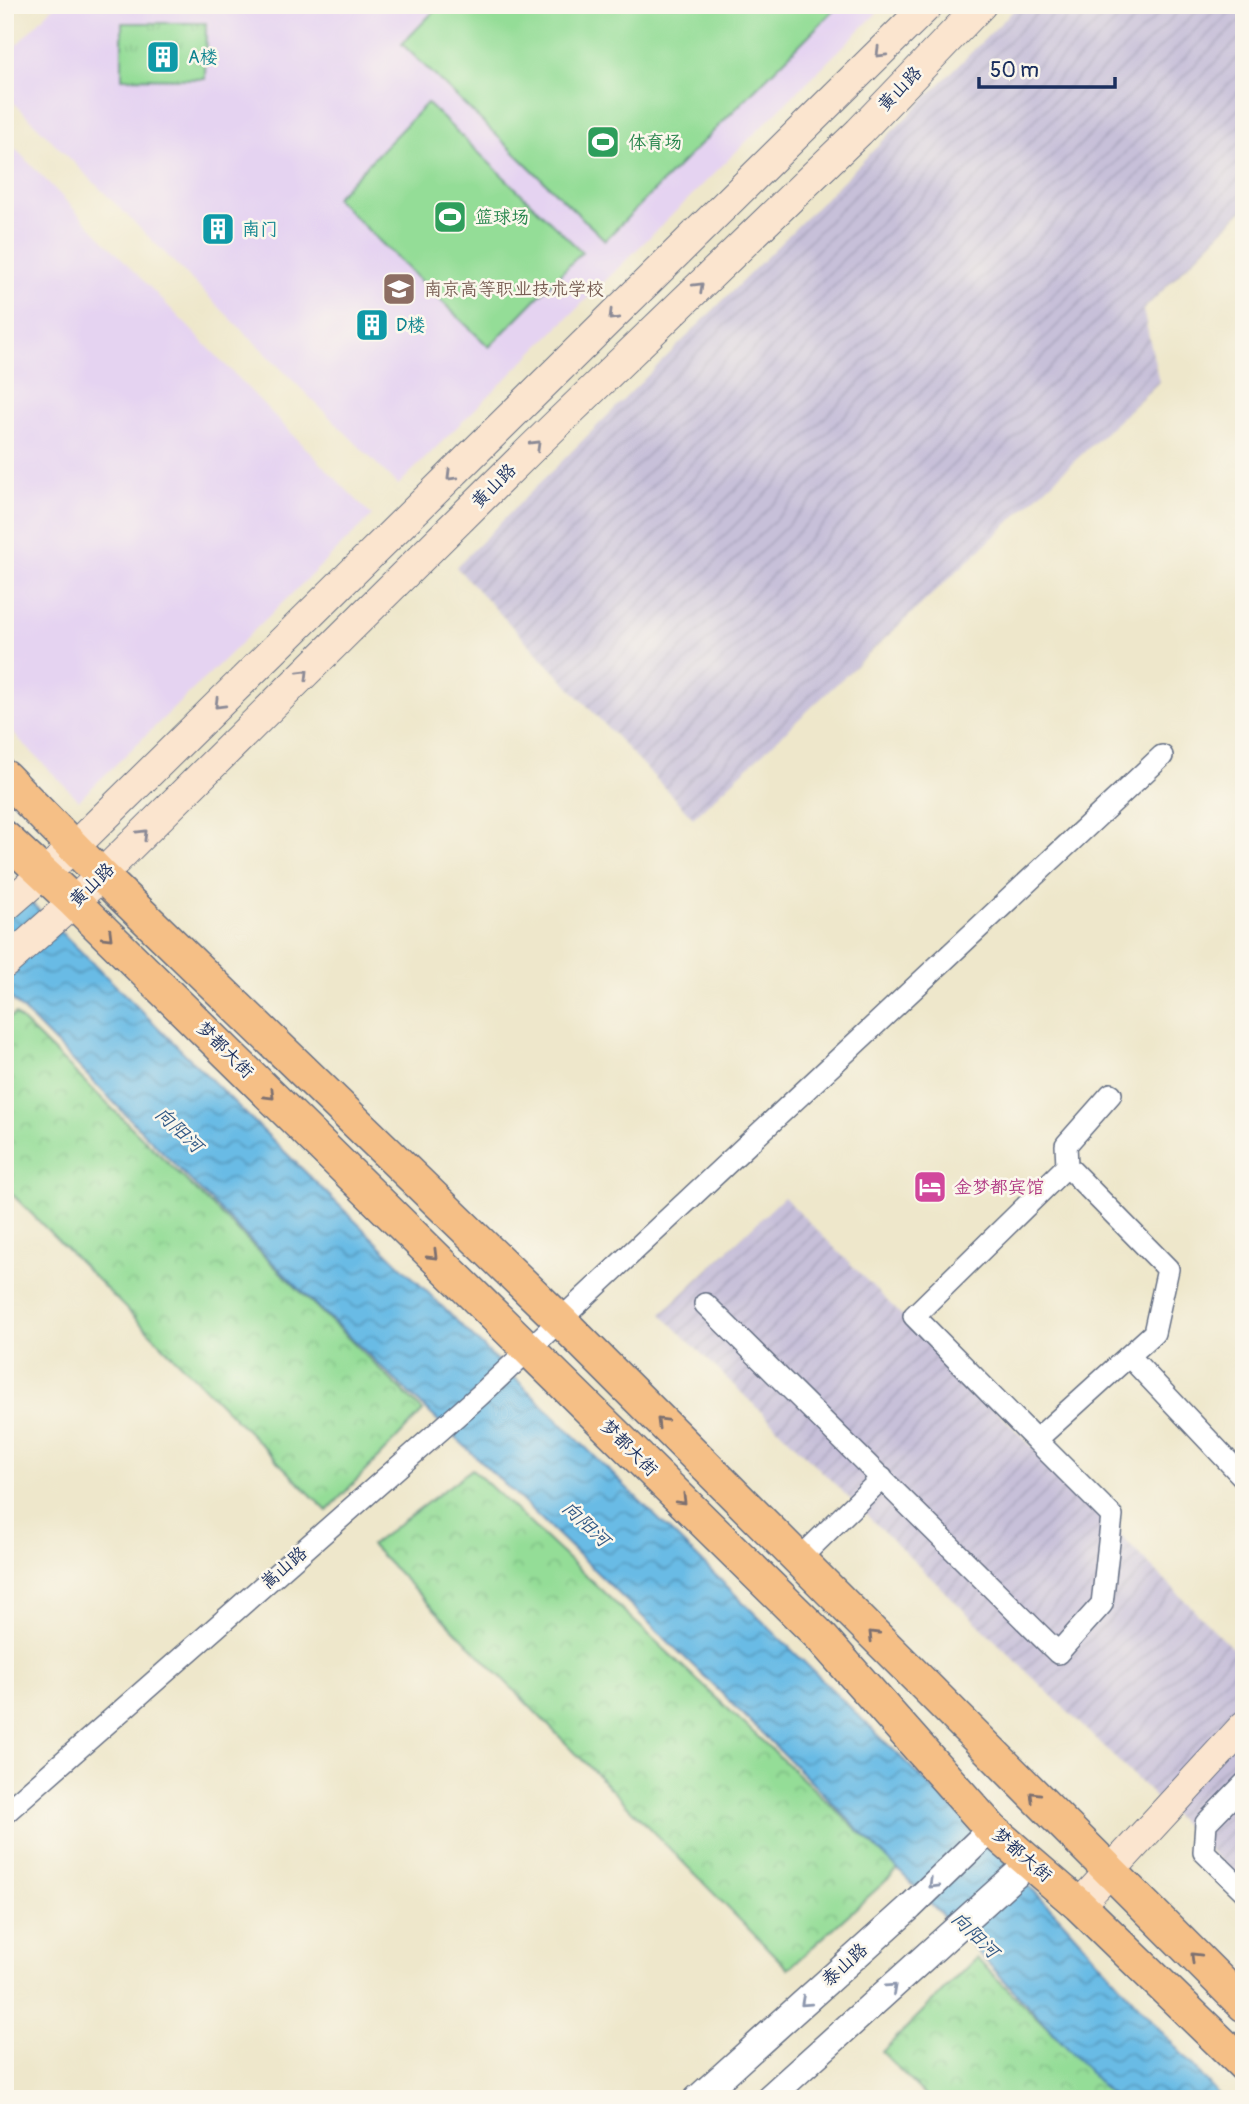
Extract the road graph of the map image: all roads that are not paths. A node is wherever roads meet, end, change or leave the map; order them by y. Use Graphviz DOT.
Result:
graph roads {
  1 [pos="929,5"];
  2 [pos="981,5"];
  3 [pos="1161,756"];
  4 [pos="5,777"];
  5 [pos="5,838"];
  6 [pos="74,847"];
  7 [pos="42,873"];
  8 [pos="101,875"];
  9 [pos="74,902"];
  10 [pos="5,908"];
  11 [pos="13,955"];
  12 [pos="1111,1094"];
  13 [pos="1067,1166"];
  14 [pos="705,1304"];
  15 [pos="559,1320"];
  16 [pos="528,1349"];
  17 [pos="1129,1356"];
  18 [pos="1036,1440"];
  19 [pos="882,1478"];
  20 [pos="1244,1478"];
  21 [pos="799,1560"];
  22 [pos="1244,1726"];
  23 [pos="1244,1784"];
  24 [pos="5,1813"];
  25 [pos="991,1829"];
  26 [pos="1030,1861"];
  27 [pos="1110,1872"];
  28 [pos="1244,1891"];
  29 [pos="1079,1905"];
  30 [pos="1244,2005"];
  31 [pos="1244,2065"];
  32 [pos="697,2099"];
  33 [pos="768,2099"];
  1 -- 6 [label="main road, one-way"];
  8 -- 2 [label="main road, 黄山路, one-way"];
  3 -- 15 [label="street, 嵩山路"];
  4 -- 6 [label="main road"];
  5 -- 7 [label="main road, 梦都大街"];
  6 -- 7 [label="main road"];
  6 -- 8 [label="main road"];
  7 -- 9 [label="main road, 梦都大街"];
  7 -- 10 [label="main road"];
  8 -- 9 [label="main road, 黄山路"];
  8 -- 15 [label="main road"];
  9 -- 11 [label="main road, 黄山路"];
  9 -- 16 [label="main road, 梦都大街, one-way"];
  12 -- 13 [label="street"];
  13 -- 17 [label="street"];
  13 -- 18 [label="street"];
  14 -- 19 [label="street"];
  15 -- 16 [label="street, 嵩山路"];
  21 -- 15 [label="main road, one-way"];
  16 -- 24 [label="street, 嵩山路"];
  16 -- 25 [label="main road, 梦都大街, one-way"];
  17 -- 18 [label="street"];
  17 -- 20 [label="street"];
  18 -- 19 [label="street"];
  19 -- 21 [label="street"];
  27 -- 21 [label="main road, one-way"];
  22 -- 27 [label="main road"];
  23 -- 28 [label="street"];
  25 -- 26 [label="main road, 梦都大街"];
  25 -- 32 [label="street, 泰山路, one-way"];
  26 -- 29 [label="main road, 梦都大街"];
  33 -- 26 [label="street, one-way"];
  27 -- 29 [label="main road"];
  30 -- 27 [label="main road, one-way"];
  29 -- 31 [label="main road, 梦都大街"];
}
